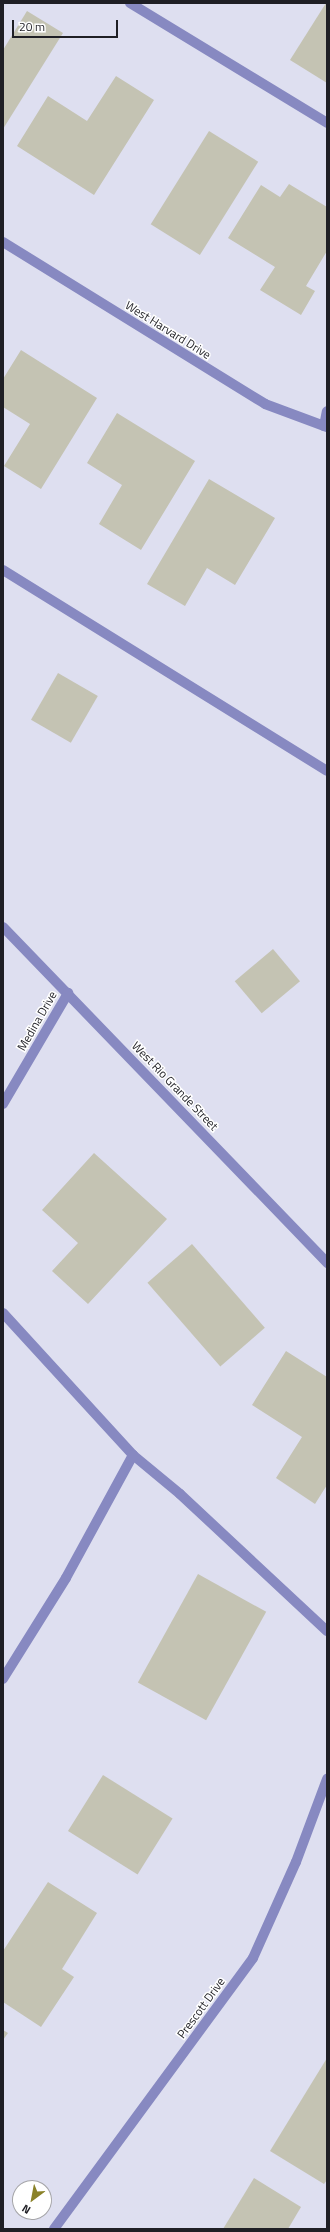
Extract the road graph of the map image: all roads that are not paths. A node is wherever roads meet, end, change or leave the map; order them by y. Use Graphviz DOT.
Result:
graph roads {
  1 [pos="130,3"];
  2 [pos="327,123"];
  3 [pos="3,242"];
  4 [pos="327,411"];
  5 [pos="325,426"];
  6 [pos="3,570"];
  7 [pos="327,771"];
  8 [pos="3,927"];
  9 [pos="68,993"];
  10 [pos="3,1104"];
  11 [pos="327,1263"];
  12 [pos="3,1313"];
  13 [pos="133,1455"];
  14 [pos="327,1631"];
  15 [pos="3,1679"];
  16 [pos="327,1779"];
  17 [pos="54,2229"];
  1 -- 2 [label="street"];
  3 -- 5 [label="street, West Harvard Drive"];
  4 -- 5 [label="street"];
  6 -- 7 [label="street"];
  8 -- 9 [label="street, West Rio Grande Street"];
  9 -- 10 [label="street, Medina Drive"];
  9 -- 11 [label="street, West Rio Grande Street"];
  12 -- 13 [label="street"];
  13 -- 14 [label="street"];
  13 -- 15 [label="street"];
  16 -- 17 [label="street, Prescott Drive"];
}
